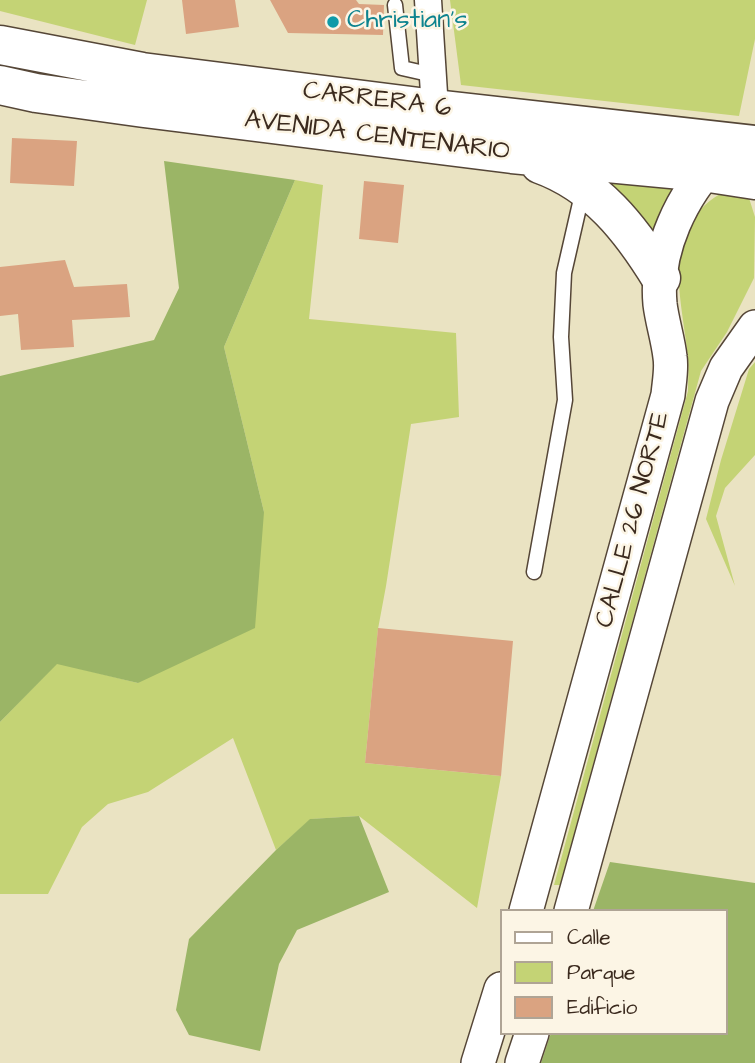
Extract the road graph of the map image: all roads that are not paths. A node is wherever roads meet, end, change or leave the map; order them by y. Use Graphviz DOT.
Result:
graph roads {
  1 [pos="428,0"];
  2 [pos="395,5"];
  3 [pos="0,45"];
  4 [pos="0,85"];
  5 [pos="434,92"];
  6 [pos="744,144"];
  7 [pos="512,154"];
  8 [pos="703,172"];
  9 [pos="755,180"];
  10 [pos="584,187"];
  11 [pos="661,278"];
  12 [pos="755,327"];
  13 [pos="534,572"];
  14 [pos="531,895"];
  15 [pos="575,898"];
  16 [pos="500,992"];
  17 [pos="530,1035"];
  18 [pos="478,1063"];
  19 [pos="522,1063"];
  1 -- 5 [label="street"];
  2 -- 5 [label="lane"];
  3 -- 5 [label="main road, CARRERA 6"];
  4 -- 7 [label="main road, AVENIDA CENTENARIO"];
  5 -- 6 [label="main road, CARRERA 6"];
  6 -- 8 [label="street, CALLE 26 NORTE"];
  7 -- 8 [label="main road, AVENIDA CENTENARIO"];
  7 -- 10 [label="main road"];
  8 -- 9 [label="main road, AVENIDA CENTENARIO"];
  8 -- 11 [label="street, CALLE 26 NORTE"];
  10 -- 11 [label="main road"];
  10 -- 13 [label="lane"];
  11 -- 14 [label="street, CALLE 26 NORTE"];
  12 -- 15 [label="street, CALLE 26 NORTE"];
  16 -- 18 [label="street"];
  17 -- 19 [label="street"];
}
